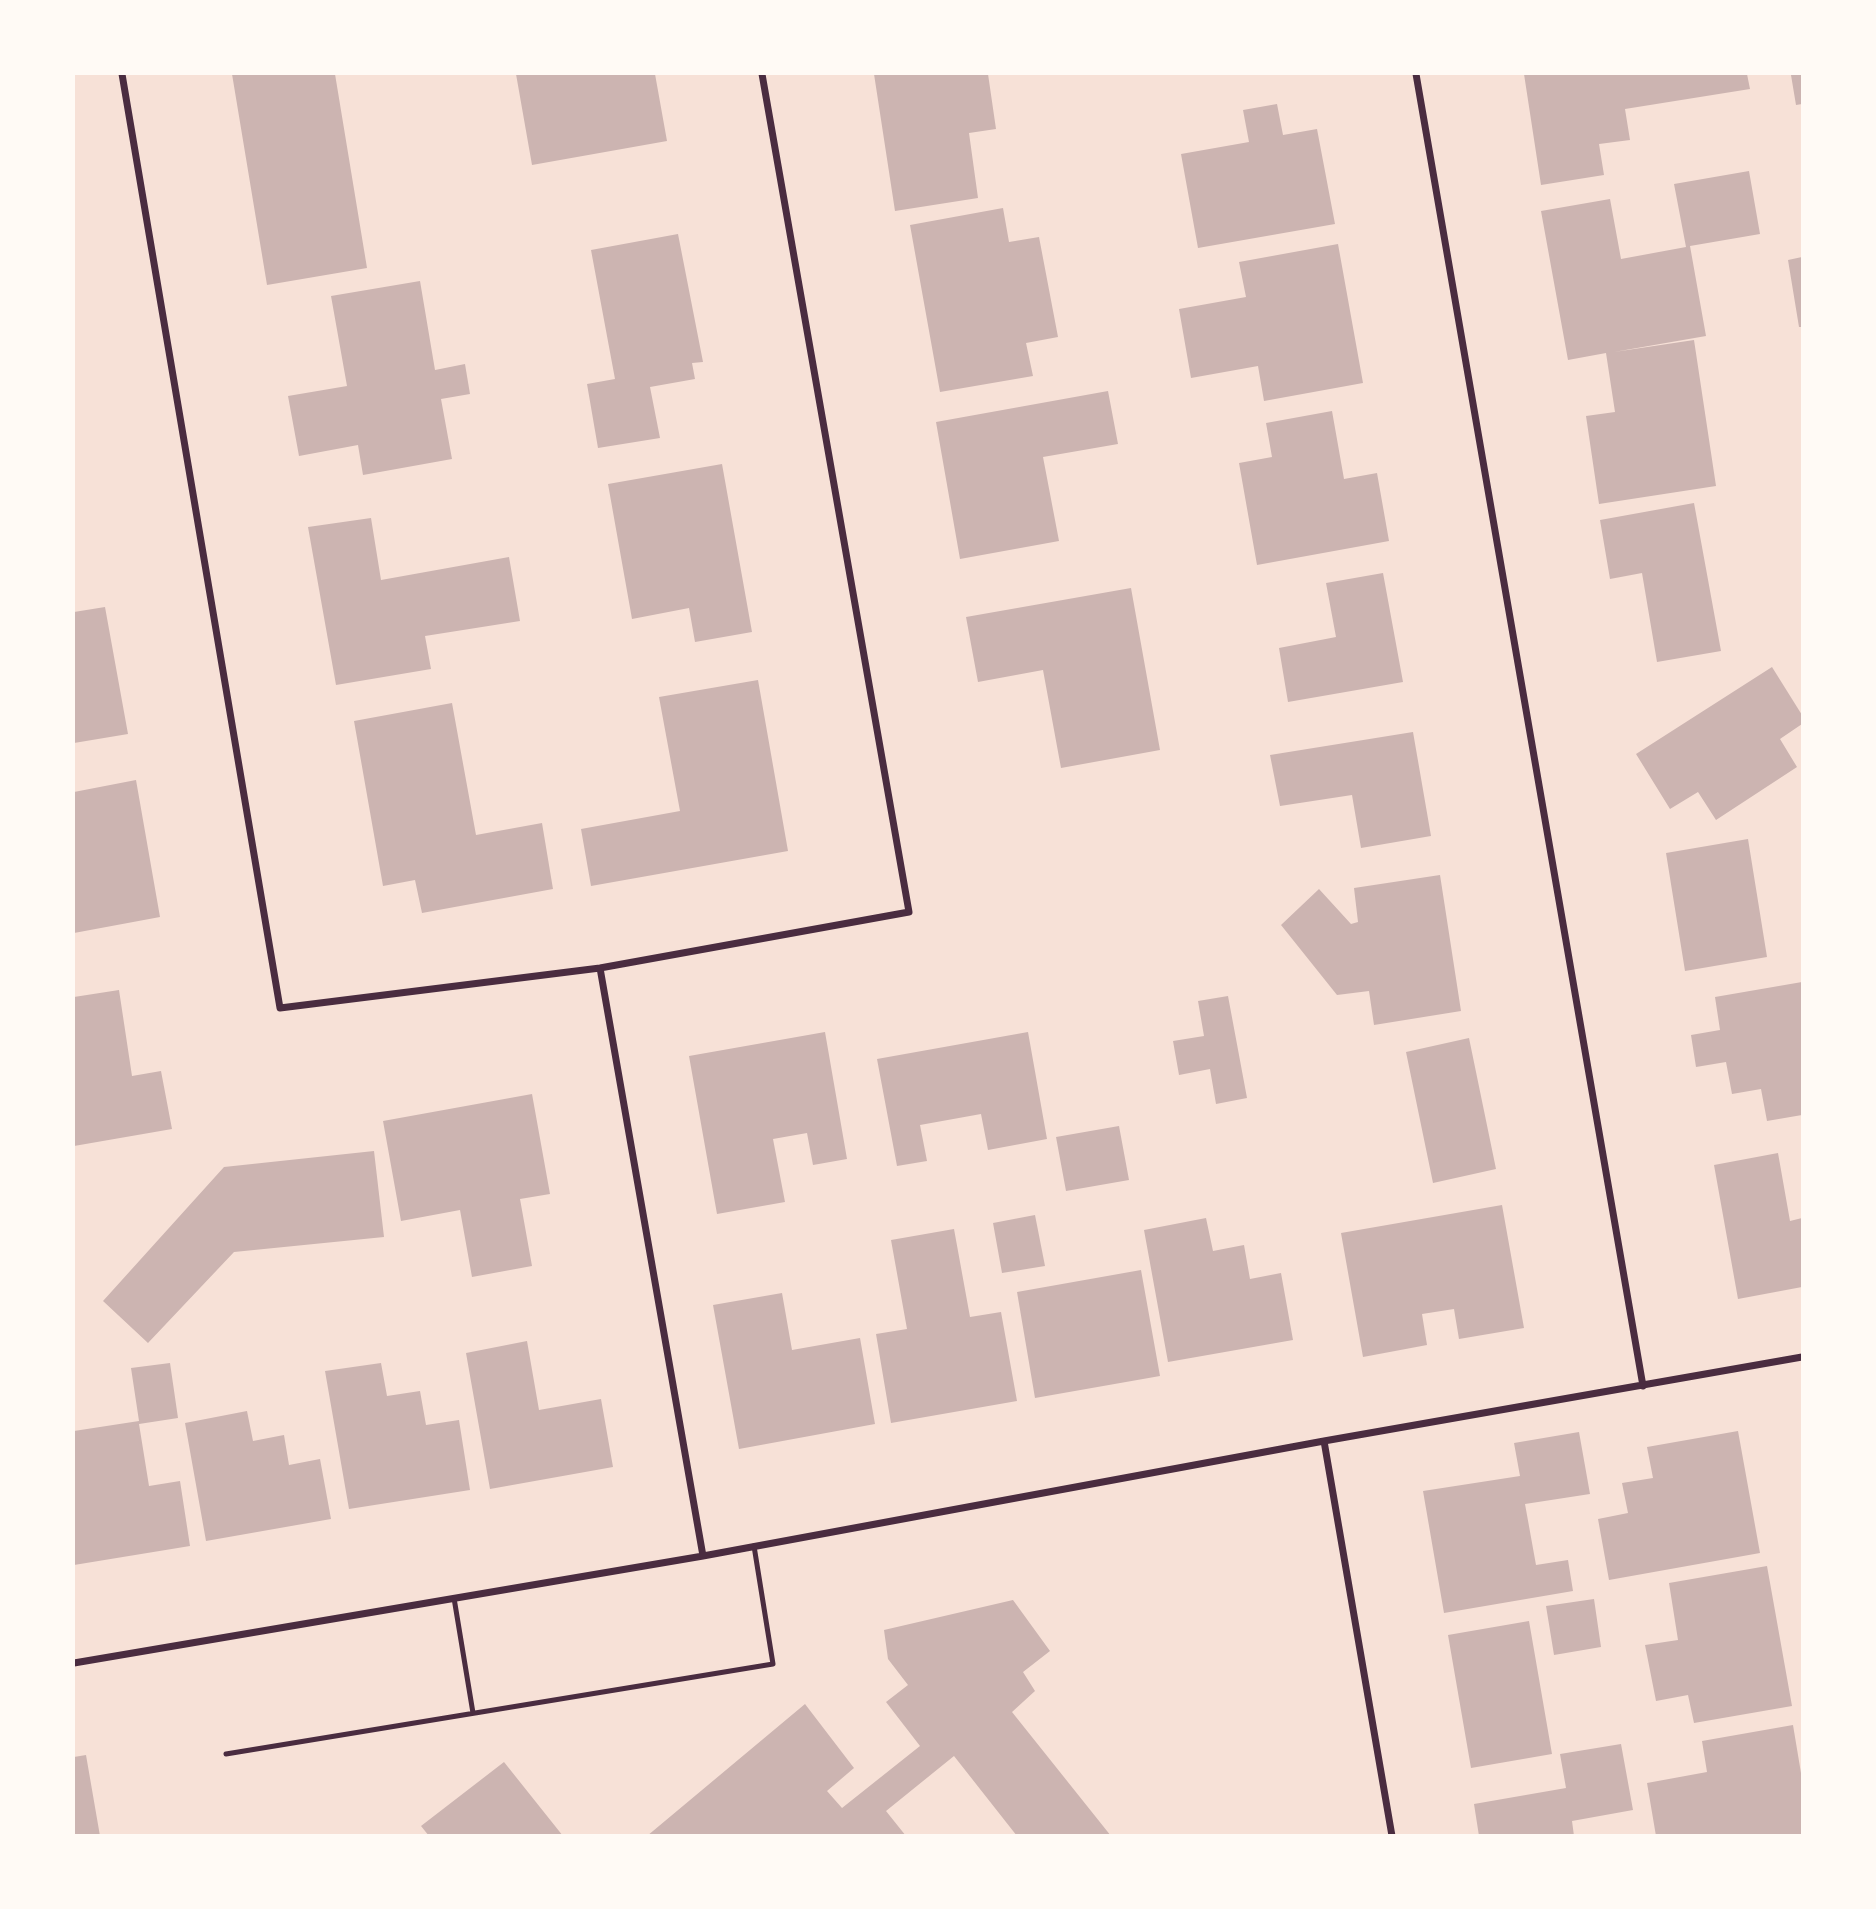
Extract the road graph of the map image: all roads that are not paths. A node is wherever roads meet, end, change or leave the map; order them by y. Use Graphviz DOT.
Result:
graph roads {
  1 [pos="122,74"];
  2 [pos="762,74"];
  3 [pos="1416,74"];
  4 [pos="600,968"];
  5 [pos="1802,1357"];
  6 [pos="1643,1386"];
  7 [pos="1324,1441"];
  8 [pos="754,1546"];
  9 [pos="703,1556"];
  10 [pos="454,1598"];
  11 [pos="74,1663"];
  12 [pos="473,1713"];
  13 [pos="226,1754"];
  14 [pos="1392,1836"];
  1 -- 4 [label="street"];
  2 -- 4 [label="street"];
  3 -- 6 [label="street"];
  4 -- 9 [label="street"];
  5 -- 6 [label="street"];
  6 -- 7 [label="street"];
  7 -- 8 [label="street"];
  7 -- 14 [label="street"];
  8 -- 9 [label="street"];
  8 -- 12 [label="lane"];
  9 -- 10 [label="street"];
  10 -- 11 [label="street"];
  10 -- 12 [label="lane"];
  12 -- 13 [label="lane"];
}
